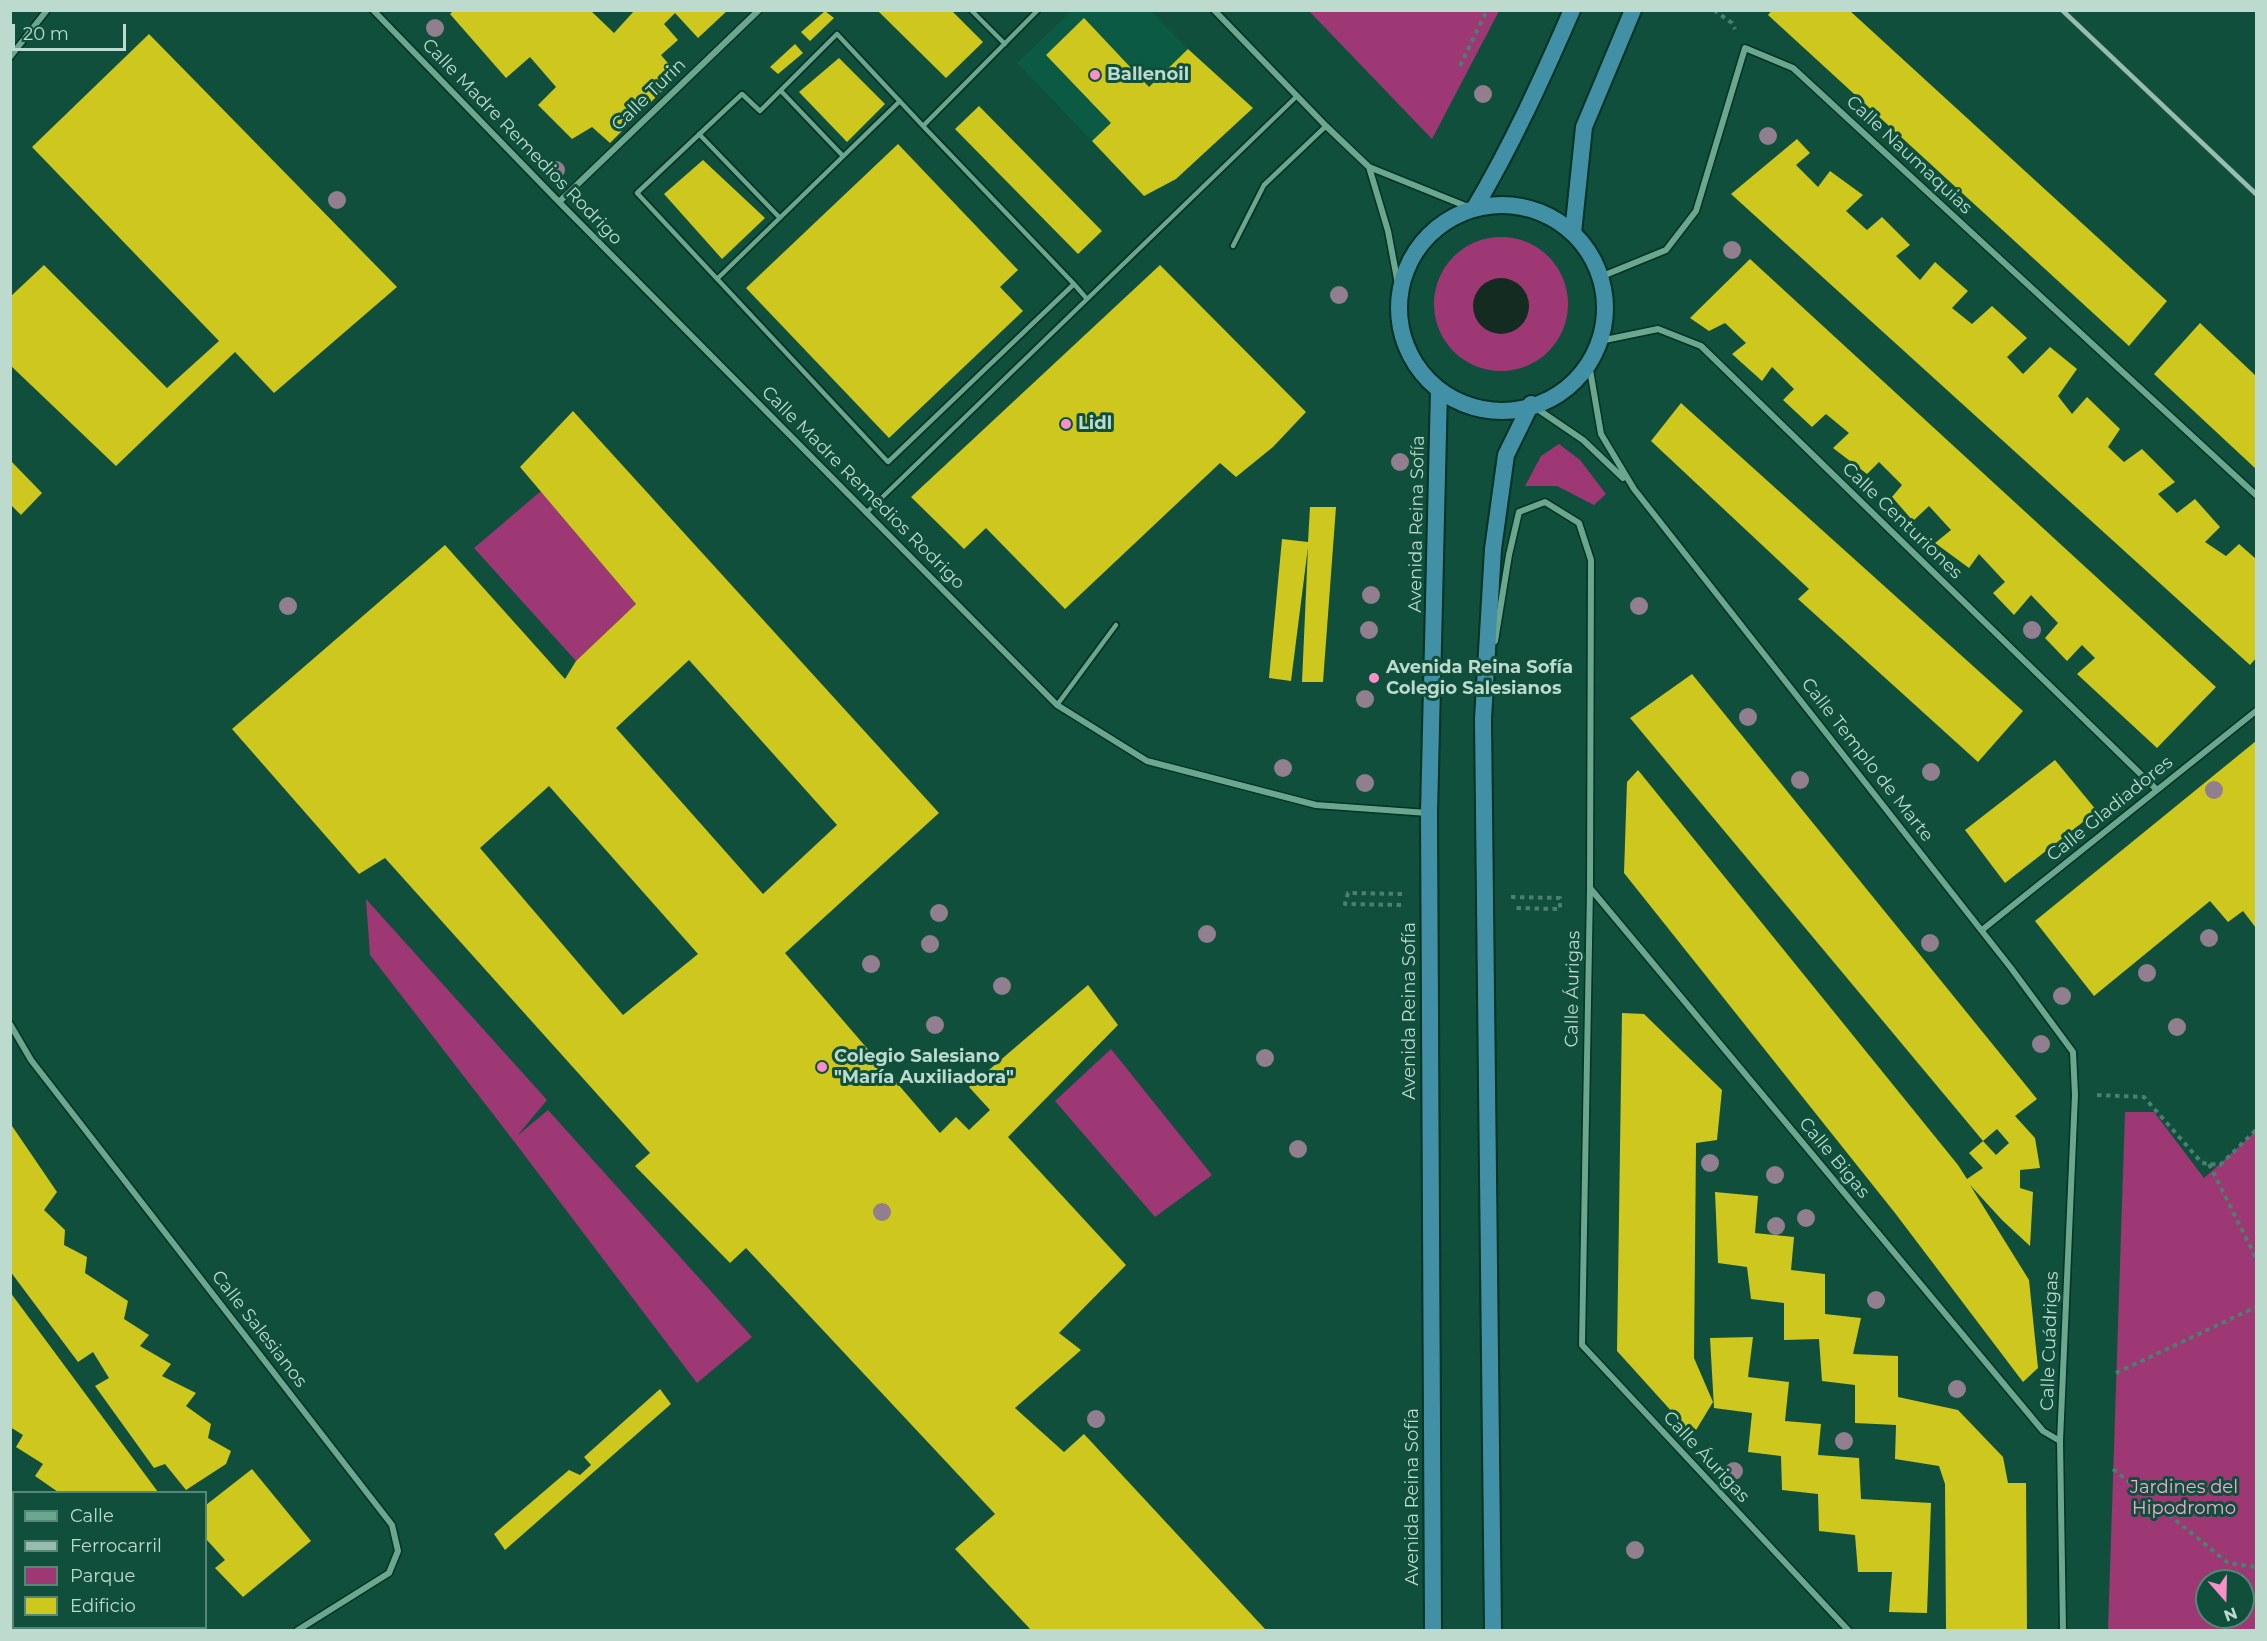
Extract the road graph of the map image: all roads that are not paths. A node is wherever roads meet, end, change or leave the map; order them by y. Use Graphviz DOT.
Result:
graph roads {
  1 [pos="47,10"];
  2 [pos="374,10"];
  3 [pos="759,10"];
  4 [pos="971,10"];
  5 [pos="1038,10"];
  6 [pos="1214,10"];
  7 [pos="1572,10"];
  8 [pos="1633,10"];
  9 [pos="1005,44"];
  10 [pos="10,57"];
  11 [pos="781,91"];
  12 [pos="1297,96"];
  13 [pos="900,101"];
  14 [pos="923,126"];
  15 [pos="1326,126"];
  16 [pos="699,134"];
  17 [pos="843,156"];
  18 [pos="1369,167"];
  19 [pos="559,202"];
  20 [pos="1474,209"];
  21 [pos="780,218"];
  22 [pos="1573,233"];
  23 [pos="1233,246"];
  24 [pos="1600,277"];
  25 [pos="717,279"];
  26 [pos="1074,284"];
  27 [pos="1400,295"];
  28 [pos="1087,299"];
  29 [pos="1600,341"];
  30 [pos="1589,364"];
  31 [pos="1440,390"];
  32 [pos="1531,404"];
  33 [pos="1634,489"];
  34 [pos="2256,495"];
  35 [pos="866,513"];
  36 [pos="1116,625"];
  37 [pos="1057,705"];
  38 [pos="2256,711"];
  39 [pos="1483,719"];
  40 [pos="2157,790"];
  41 [pos="1429,813"];
  42 [pos="1590,888"];
  43 [pos="1982,930"];
  44 [pos="10,1024"];
  45 [pos="2073,1052"];
  46 [pos="2060,1440"];
  47 [pos="298,1630"];
  48 [pos="1433,1630"];
  49 [pos="1493,1630"];
  50 [pos="1848,1630"];
  51 [pos="2062,1630"];
  1 -- 10 [label="street"];
  2 -- 19 [label="street, Calle Madre Remedios Rodrigo"];
  3 -- 19 [label="street, Calle Turin"];
  4 -- 9 [label="lane"];
  5 -- 9 [label="lane"];
  6 -- 12 [label="street"];
  7 -- 20 [label="highway"];
  8 -- 22 [label="highway"];
  9 -- 14 [label="lane"];
  11 -- 13 [label="lane"];
  11 -- 16 [label="lane"];
  11 -- 17 [label="lane"];
  12 -- 15 [label="street"];
  12 -- 28 [label="lane"];
  13 -- 14 [label="lane"];
  13 -- 17 [label="lane"];
  14 -- 26 [label="lane"];
  15 -- 18 [label="street"];
  15 -- 23 [label="lane"];
  16 -- 21 [label="lane"];
  16 -- 25 [label="lane"];
  17 -- 21 [label="lane"];
  18 -- 20 [label="street"];
  18 -- 27 [label="street"];
  19 -- 35 [label="street, Calle Madre Remedios Rodrigo"];
  20 -- 22 [label="highway"];
  20 -- 27 [label="highway"];
  21 -- 25 [label="lane"];
  22 -- 24 [label="highway"];
  24 -- 29 [label="highway"];
  24 -- 34 [label="street, Calle Naumaquias"];
  25 -- 26 [label="lane"];
  26 -- 28 [label="lane"];
  27 -- 31 [label="highway"];
  28 -- 35 [label="lane"];
  29 -- 30 [label="highway"];
  29 -- 40 [label="street, Calle Centuriones"];
  30 -- 32 [label="highway"];
  30 -- 33 [label="street, Calle Templo de Marte"];
  31 -- 32 [label="highway"];
  31 -- 41 [label="highway, Avenida Reina Sofía"];
  32 -- 33 [label="street, Calle Templo de Marte"];
  32 -- 39 [label="highway"];
  33 -- 43 [label="street, Calle Templo de Marte"];
  35 -- 37 [label="street, Calle Madre Remedios Rodrigo"];
  36 -- 37 [label="lane"];
  37 -- 41 [label="street, Calle Madre Remedios Rodrigo"];
  38 -- 40 [label="street, Calle Gladiadores"];
  39 -- 42 [label="street, Calle Áurigas"];
  39 -- 49 [label="highway"];
  40 -- 43 [label="street, Calle Gladiadores"];
  41 -- 48 [label="highway, Avenida Reina Sofía"];
  42 -- 46 [label="street, Calle Bigas"];
  42 -- 50 [label="street, Calle Áurigas"];
  43 -- 45 [label="street, Calle Templo de Marte"];
  44 -- 47 [label="street, Calle Salesianos"];
  45 -- 46 [label="street, Calle Cuádrigas"];
  46 -- 51 [label="street, Calle Cuádrigas"];
}
